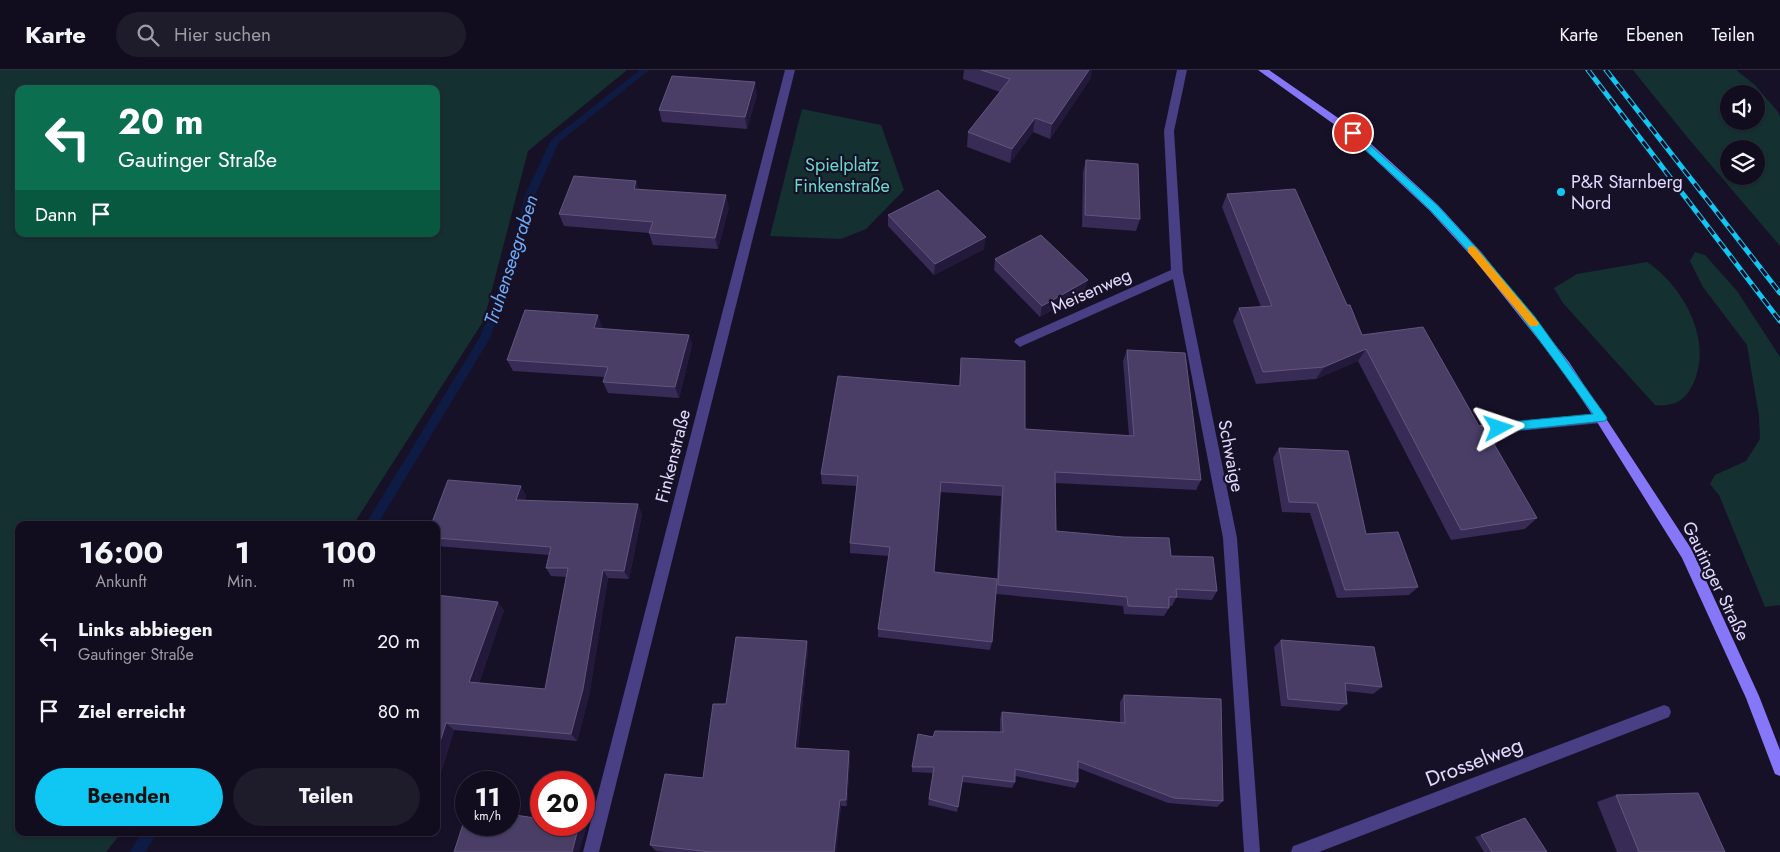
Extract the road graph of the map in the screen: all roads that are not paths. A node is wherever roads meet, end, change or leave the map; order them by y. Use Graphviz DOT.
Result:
graph roads {
  1 [pos="790,70"];
  2 [pos="1182,70"];
  3 [pos="1263,70"];
  4 [pos="1177,272"];
  5 [pos="1020,342"];
  6 [pos="1602,418"];
  7 [pos="1499,428"];
  8 [pos="1664,712"];
  9 [pos="1780,769"];
  10 [pos="591,852"];
  11 [pos="1252,852"];
  12 [pos="1299,852"];
  1 -- 10 [label="street, Finkenstraße"];
  2 -- 4 [label="street, Schwaige"];
  3 -- 6 [label="main road, Gautinger Straße"];
  4 -- 5 [label="street, Meisenweg"];
  4 -- 11 [label="street, Schwaige"];
  6 -- 7 [label="street"];
  6 -- 9 [label="main road, Gautinger Straße"];
  8 -- 12 [label="street, Drosselweg"];
}
